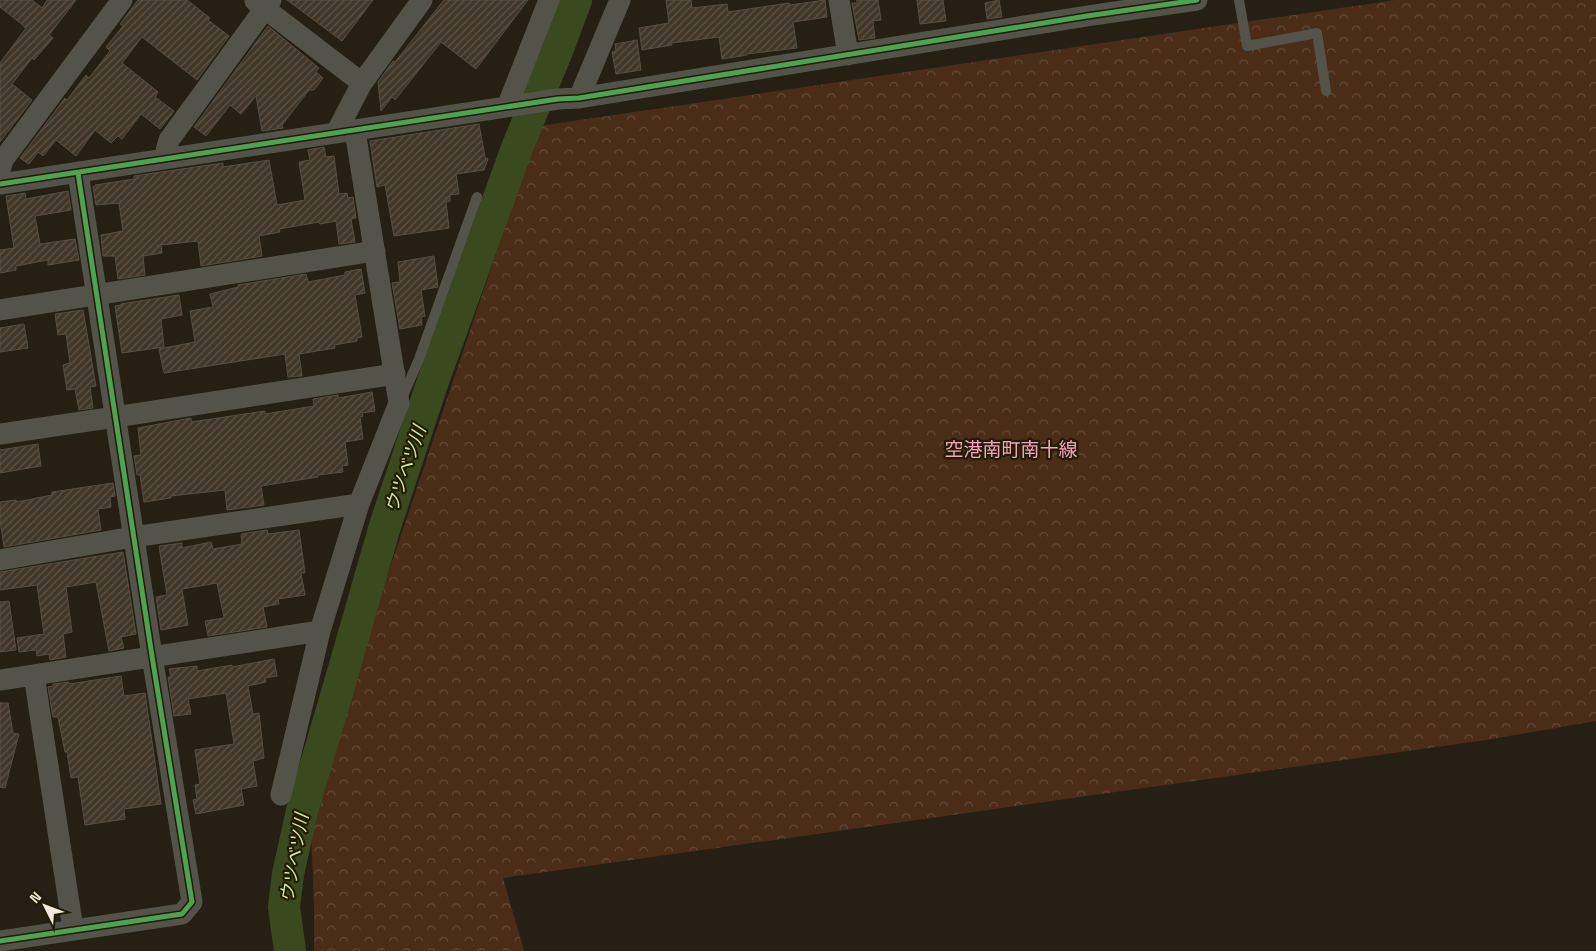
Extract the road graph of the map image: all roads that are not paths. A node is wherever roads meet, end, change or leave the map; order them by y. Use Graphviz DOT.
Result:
graph roads {
  1 [pos="122,0"];
  2 [pos="422,0"];
  3 [pos="549,0"];
  4 [pos="620,0"];
  5 [pos="839,0"];
  6 [pos="1198,0"];
  7 [pos="1239,0"];
  8 [pos="263,3"];
  9 [pos="1086,8"];
  10 [pos="848,55"];
  11 [pos="362,83"];
  12 [pos="1326,91"];
  13 [pos="579,98"];
  14 [pos="512,106"];
  15 [pos="346,132"];
  16 [pos="164,158"];
  17 [pos="0,170"];
  18 [pos="78,173"];
  19 [pos="0,184"];
  20 [pos="477,197"];
  21 [pos="375,251"];
  22 [pos="98,295"];
  23 [pos="0,310"];
  24 [pos="394,374"];
  25 [pos="399,403"];
  26 [pos="115,417"];
  27 [pos="0,434"];
  28 [pos="359,504"];
  29 [pos="133,537"];
  30 [pos="0,560"];
  31 [pos="320,631"];
  32 [pos="152,656"];
  33 [pos="34,675"];
  34 [pos="0,680"];
  35 [pos="281,795"];
  36 [pos="72,929"];
  37 [pos="0,941"];
  1 -- 17 [label="street"];
  2 -- 11 [label="street"];
  3 -- 14 [label="street"];
  4 -- 13 [label="street"];
  5 -- 10 [label="street"];
  6 -- 9 [label="street"];
  7 -- 12 [label="lane"];
  8 -- 11 [label="street"];
  8 -- 16 [label="street"];
  9 -- 10 [label="street"];
  10 -- 13 [label="street"];
  11 -- 15 [label="street"];
  13 -- 14 [label="street"];
  14 -- 15 [label="street"];
  15 -- 16 [label="street"];
  15 -- 21 [label="street"];
  16 -- 18 [label="street"];
  18 -- 19 [label="street"];
  18 -- 22 [label="street"];
  20 -- 25 [label="lane"];
  21 -- 22 [label="street"];
  21 -- 24 [label="street"];
  22 -- 23 [label="street"];
  22 -- 26 [label="street"];
  24 -- 25 [label="street"];
  24 -- 26 [label="street"];
  25 -- 28 [label="street"];
  26 -- 27 [label="street"];
  26 -- 29 [label="street"];
  28 -- 29 [label="street"];
  28 -- 31 [label="street"];
  29 -- 30 [label="street"];
  29 -- 32 [label="street"];
  31 -- 32 [label="street"];
  31 -- 35 [label="street"];
  32 -- 33 [label="street"];
  32 -- 36 [label="street"];
  33 -- 34 [label="street"];
  33 -- 36 [label="street"];
  36 -- 37 [label="street"];
}
